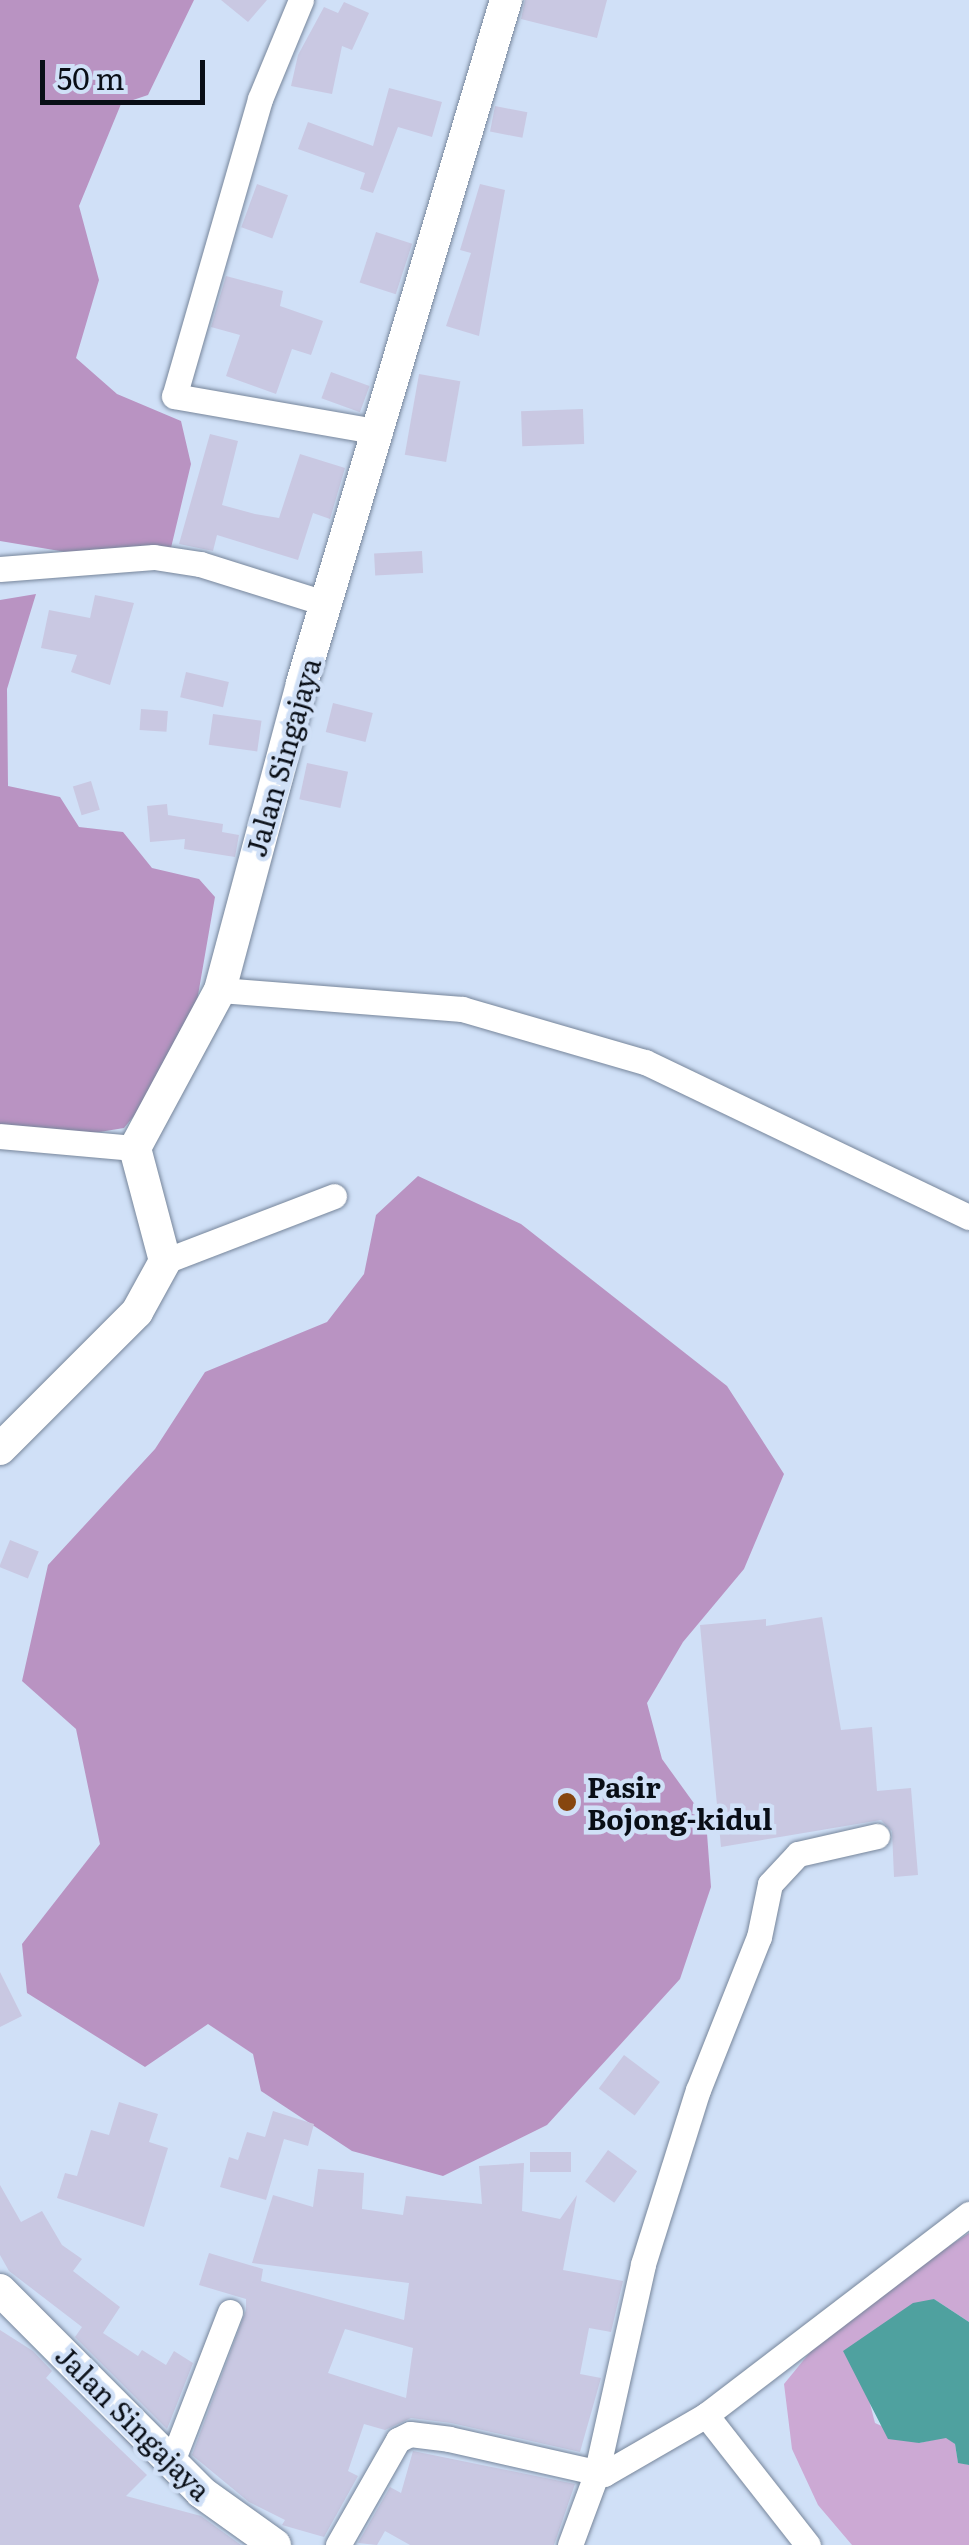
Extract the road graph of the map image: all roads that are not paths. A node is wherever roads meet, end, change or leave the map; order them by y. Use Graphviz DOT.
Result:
graph roads {
  1 [pos="301,0"];
  2 [pos="506,0"];
  3 [pos="380,432"];
  4 [pos="0,569"];
  5 [pos="328,604"];
  6 [pos="220,990"];
  7 [pos="0,1136"];
  8 [pos="135,1148"];
  9 [pos="334,1196"];
  10 [pos="969,1217"];
  11 [pos="165,1261"];
  12 [pos="0,1449"];
  13 [pos="877,1836"];
  14 [pos="969,2214"];
  15 [pos="0,2290"];
  16 [pos="230,2312"];
  17 [pos="706,2415"];
  18 [pos="171,2464"];
  19 [pos="596,2474"];
  20 [pos="275,2545"];
  21 [pos="338,2545"];
  22 [pos="570,2545"];
  23 [pos="808,2545"];
  1 -- 3 [label="street"];
  2 -- 3 [label="street, Jalan Singajaya"];
  3 -- 5 [label="street, Jalan Singajaya"];
  4 -- 5 [label="street"];
  5 -- 6 [label="street, Jalan Singajaya"];
  6 -- 8 [label="street, Jalan Singajaya"];
  6 -- 10 [label="street"];
  7 -- 8 [label="street"];
  8 -- 11 [label="street"];
  9 -- 11 [label="street"];
  11 -- 12 [label="street"];
  13 -- 19 [label="street"];
  14 -- 17 [label="street"];
  15 -- 18 [label="street, Jalan Singajaya"];
  16 -- 18 [label="street"];
  17 -- 19 [label="street"];
  17 -- 23 [label="street"];
  18 -- 20 [label="street, Jalan Singajaya"];
  19 -- 21 [label="street"];
  19 -- 22 [label="street"];
}
